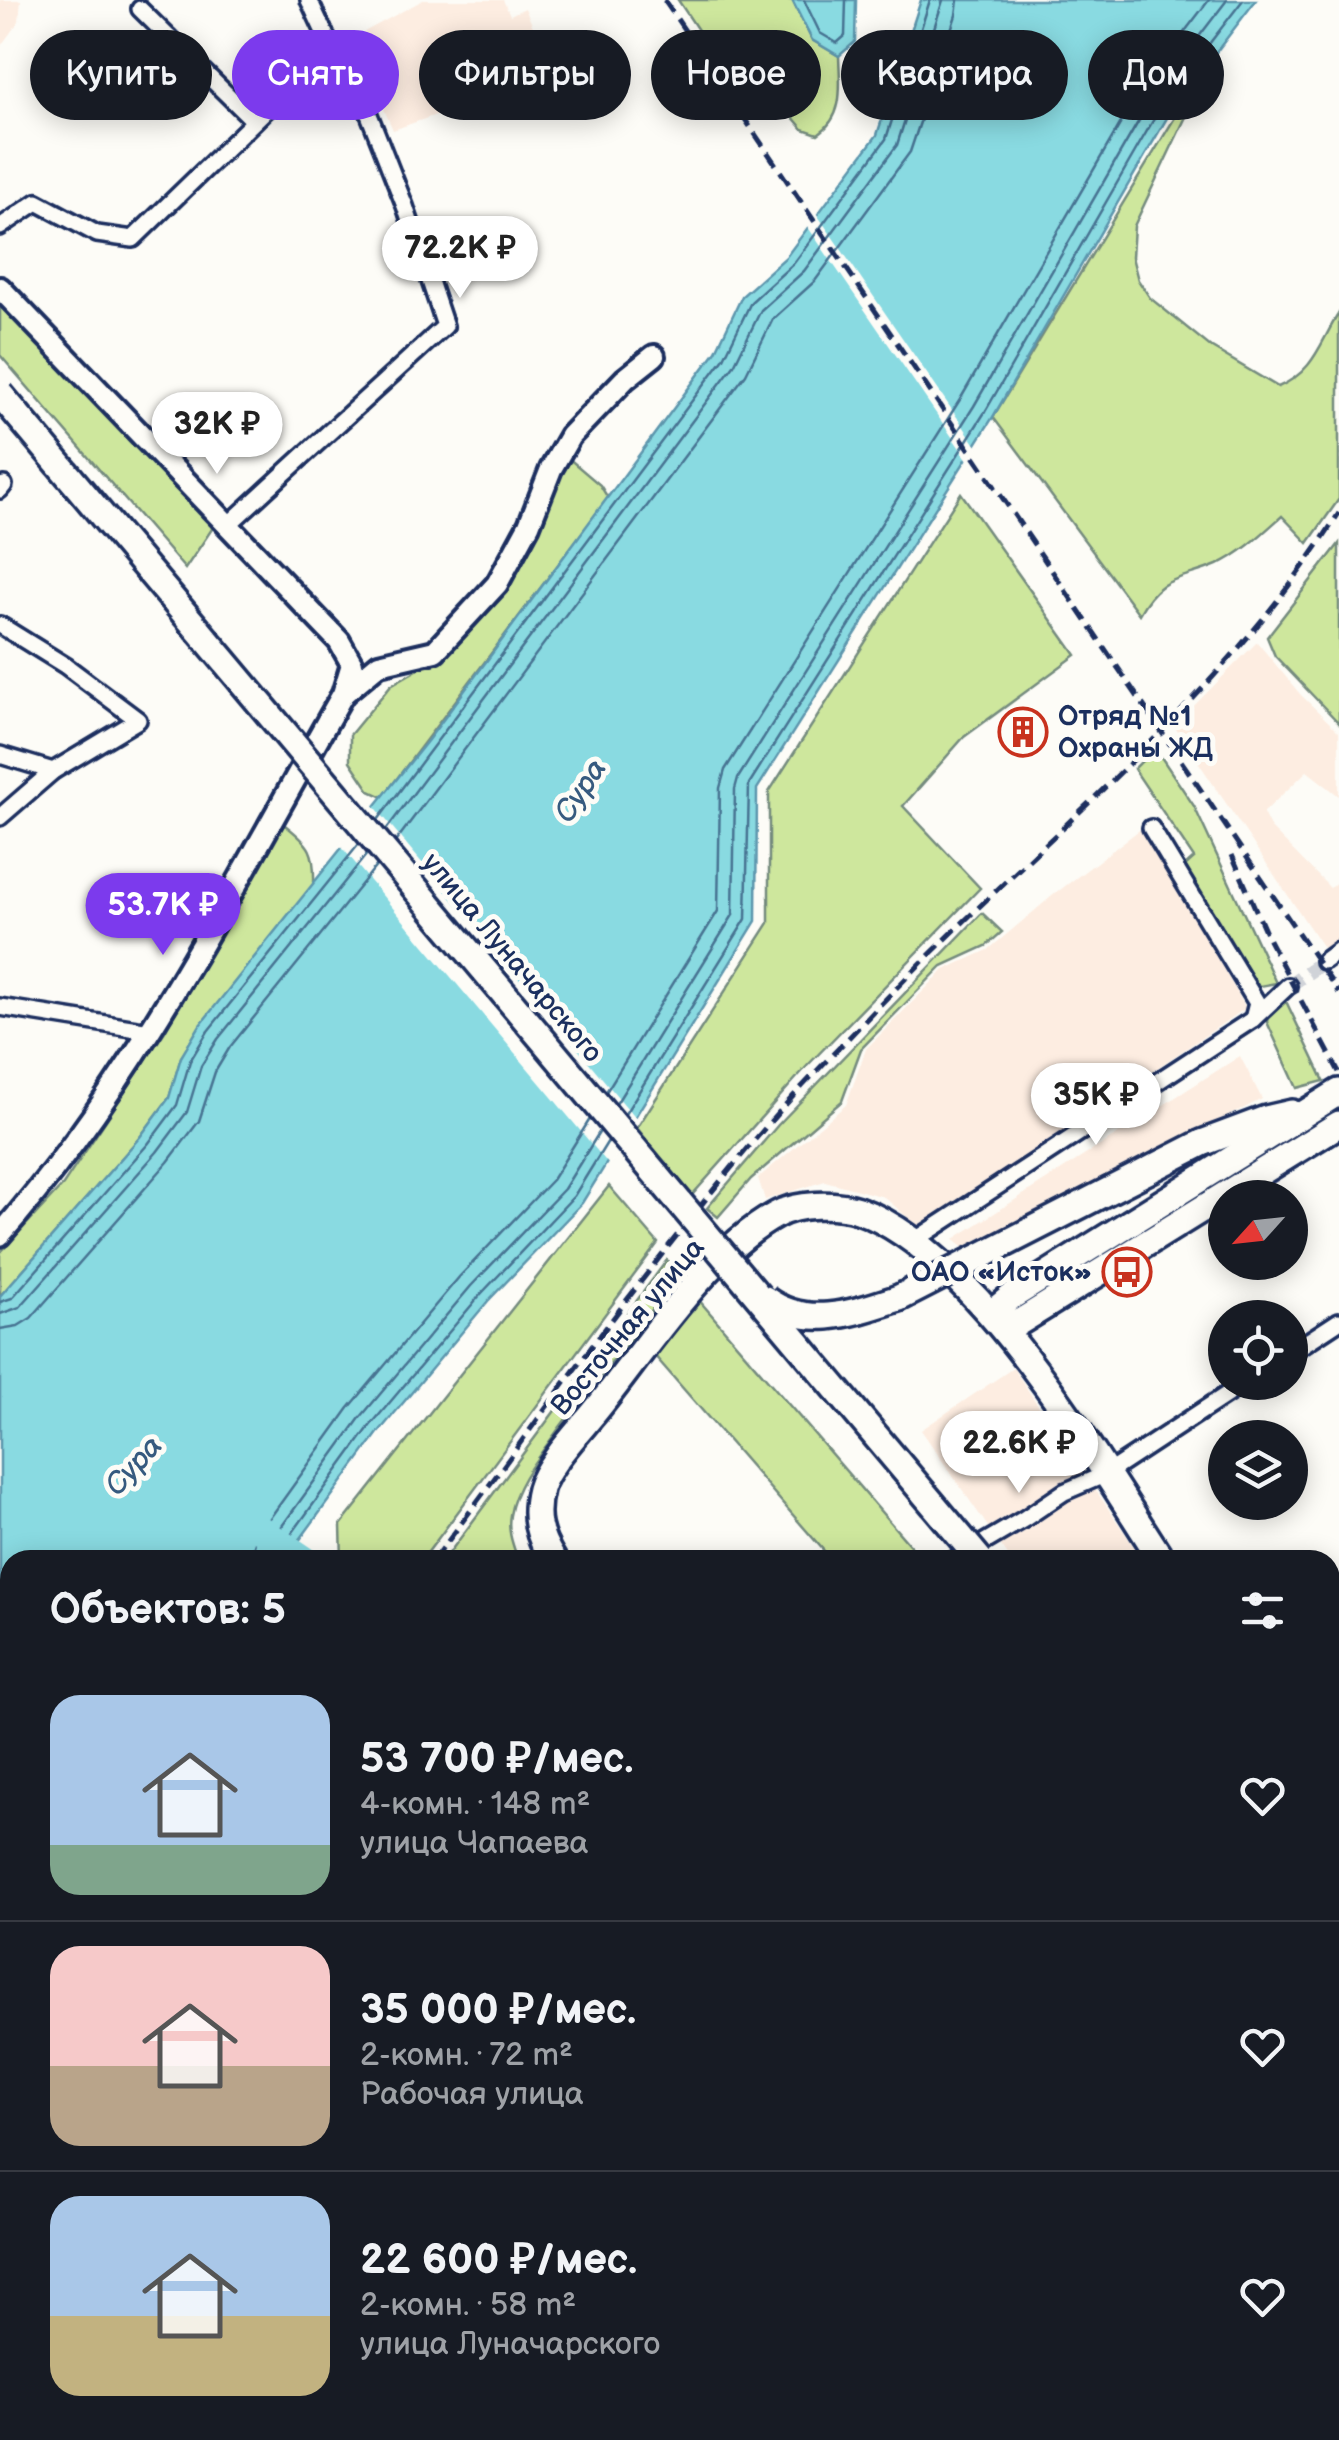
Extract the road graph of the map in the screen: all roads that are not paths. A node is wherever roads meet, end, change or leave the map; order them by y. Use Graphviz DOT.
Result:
graph roads {
  1 [pos="309,0"];
  2 [pos="140,9"];
  3 [pos="162,30"];
  4 [pos="322,30"];
  5 [pos="212,79"];
  6 [pos="371,120"];
  7 [pos="254,121"];
  8 [pos="0,227"];
  9 [pos="0,288"];
  10 [pos="654,356"];
  11 [pos="0,394"];
  12 [pos="228,525"];
  13 [pos="0,625"];
  14 [pos="343,694"];
  15 [pos="0,755"];
  16 [pos="53,772"];
  17 [pos="0,818"];
  18 [pos="1152,828"];
  19 [pos="1339,950"];
  20 [pos="1324,961"];
  21 [pos="1288,986"];
  22 [pos="0,1007"];
  23 [pos="1253,1019"];
  24 [pos="150,1031"];
  25 [pos="1338,1092"];
  26 [pos="1312,1110"];
  27 [pos="1339,1124"];
  28 [pos="3,1225"];
  29 [pos="914,1241"];
  30 [pos="752,1290"];
  31 [pos="1010,1297"];
  32 [pos="973,1298"];
  33 [pos="1044,1306"];
  34 [pos="1339,1321"];
  35 [pos="998,1322"];
  36 [pos="1308,1341"];
  37 [pos="1029,1363"];
  38 [pos="1219,1400"];
  39 [pos="1106,1474"];
  40 [pos="549,1550"];
  41 [pos="972,1550"];
  42 [pos="972,1550"];
  43 [pos="1155,1550"];
  1 -- 4 [label="street"];
  2 -- 3 [label="street"];
  5 -- 7 [label="street"];
  6 -- 12 [label="street"];
  7 -- 8 [label="street"];
  9 -- 12 [label="street"];
  10 -- 14 [label="street"];
  11 -- 30 [label="main road, улица Луначарского, bridge"];
  12 -- 14 [label="street"];
  13 -- 16 [label="street"];
  14 -- 24 [label="street"];
  15 -- 16 [label="street"];
  16 -- 17 [label="street"];
  18 -- 23 [label="street"];
  19 -- 20 [label="street"];
  21 -- 23 [label="street"];
  22 -- 24 [label="street"];
  23 -- 29 [label="street"];
  24 -- 28 [label="street"];
  25 -- 26 [label="main road"];
  26 -- 30 [label="main road, bridge"];
  26 -- 31 [label="main road"];
  27 -- 33 [label="main road"];
  29 -- 32 [label="main road, Восточная улица"];
  29 -- 40 [label="main road, Восточная улица"];
  30 -- 41 [label="main road, улица Луначарского, bridge"];
  31 -- 32 [label="main road"];
  31 -- 35 [label="main road"];
  32 -- 35 [label="main road, Восточная улица"];
  33 -- 35 [label="main road"];
  33 -- 37 [label="main road"];
  34 -- 36 [label="street"];
  35 -- 37 [label="main road, Восточная улица"];
  37 -- 39 [label="main road, Восточная улица"];
  38 -- 39 [label="street"];
  39 -- 42 [label="street"];
  39 -- 43 [label="main road, Восточная улица"];
}
